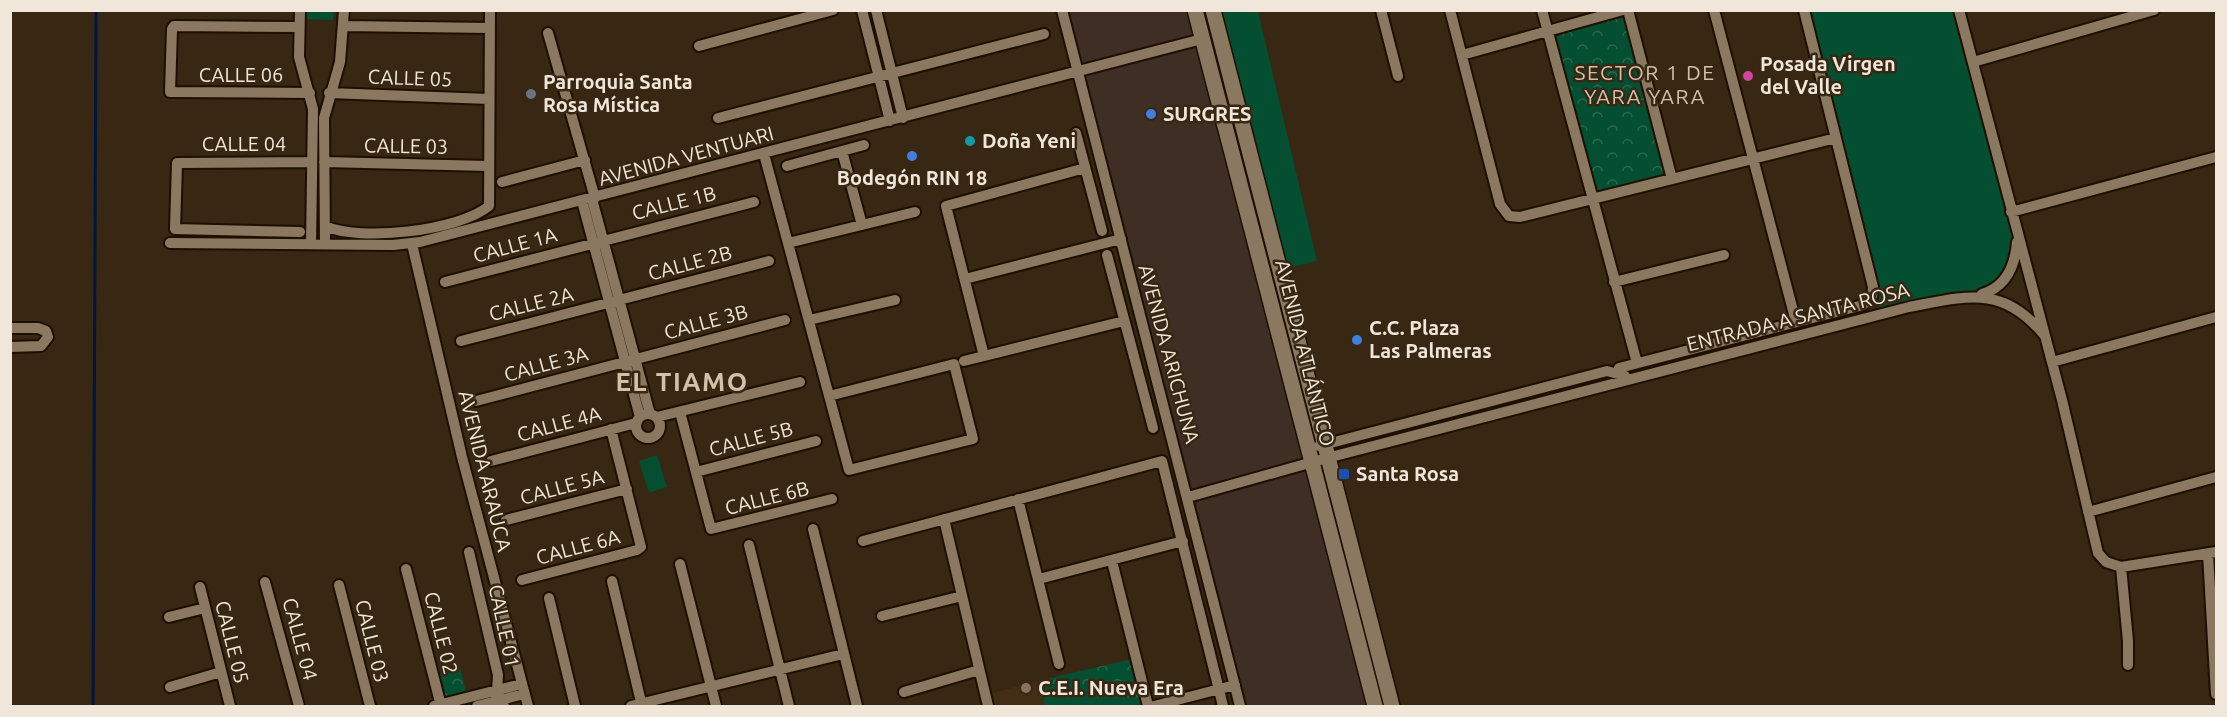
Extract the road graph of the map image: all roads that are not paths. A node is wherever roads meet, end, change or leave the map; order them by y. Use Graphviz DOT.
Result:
graph roads {
  1 [pos="300,10"];
  2 [pos="344,10"];
  3 [pos="490,10"];
  4 [pos="833,10"];
  5 [pos="862,10"];
  6 [pos="876,10"];
  7 [pos="1062,10"];
  8 [pos="1195,10"];
  9 [pos="1213,10"];
  10 [pos="1381,10"];
  11 [pos="1450,10"];
  12 [pos="1542,10"];
  13 [pos="1623,10"];
  14 [pos="1628,10"];
  15 [pos="1714,10"];
  16 [pos="1804,10"];
  17 [pos="1959,10"];
  18 [pos="2154,10"];
  19 [pos="343,26"];
  20 [pos="299,27"];
  21 [pos="490,28"];
  22 [pos="1547,30"];
  23 [pos="548,33"];
  24 [pos="1044,34"];
  25 [pos="1202,39"];
  26 [pos="699,46"];
  27 [pos="1462,56"];
  28 [pos="1973,62"];
  29 [pos="1079,72"];
  30 [pos="892,73"];
  31 [pos="879,76"];
  32 [pos="1398,76"];
  33 [pos="310,93"];
  34 [pos="329,93"];
  35 [pos="489,99"];
  36 [pos="319,117"];
  37 [pos="718,118"];
  38 [pos="903,118"];
  39 [pos="890,121"];
  40 [pos="1076,133"];
  41 [pos="1836,138"];
  42 [pos="864,145"];
  43 [pos="842,151"];
  44 [pos="764,154"];
  45 [pos="2217,157"];
  46 [pos="1752,159"];
  47 [pos="585,160"];
  48 [pos="318,162"];
  49 [pos="488,166"];
  50 [pos="787,166"];
  51 [pos="1085,168"];
  52 [pos="1672,179"];
  53 [pos="502,182"];
  54 [pos="590,199"];
  55 [pos="1592,199"];
  56 [pos="754,202"];
  57 [pos="915,212"];
  58 [pos="2011,212"];
  59 [pos="862,225"];
  60 [pos="325,226"];
  61 [pos="1102,231"];
  62 [pos="300,232"];
  63 [pos="2017,234"];
  64 [pos="1121,239"];
  65 [pos="598,241"];
  66 [pos="170,243"];
  67 [pos="788,243"];
  68 [pos="311,244"];
  69 [pos="325,244"];
  70 [pos="412,244"];
  71 [pos="1107,255"];
  72 [pos="1724,255"];
  73 [pos="769,261"];
  74 [pos="965,279"];
  75 [pos="445,282"];
  76 [pos="1614,282"];
  77 [pos="1976,296"];
  78 [pos="895,300"];
  79 [pos="615,301"];
  80 [pos="2217,317"];
  81 [pos="785,320"];
  82 [pos="809,320"];
  83 [pos="1124,321"];
  84 [pos="1796,322"];
  85 [pos="10,328"];
  86 [pos="2045,336"];
  87 [pos="461,341"];
  88 [pos="10,346"];
  89 [pos="984,356"];
  90 [pos="631,361"];
  91 [pos="964,361"];
  92 [pos="2052,362"];
  93 [pos="1637,363"];
  94 [pos="1619,368"];
  95 [pos="1631,379"];
  96 [pos="800,382"];
  97 [pos="1541,389"];
  98 [pos="829,396"];
  99 [pos="476,401"];
  100 [pos="1543,401"];
  101 [pos="680,412"];
  102 [pos="646,418"];
  103 [pos="1153,428"];
  104 [pos="611,429"];
  105 [pos="816,441"];
  106 [pos="1326,451"];
  107 [pos="1310,456"];
  108 [pos="491,461"];
  109 [pos="696,472"];
  110 [pos="2217,477"];
  111 [pos="627,489"];
  112 [pos="1188,497"];
  113 [pos="1018,499"];
  114 [pos="832,500"];
  115 [pos="2088,512"];
  116 [pos="944,519"];
  117 [pos="506,520"];
  118 [pos="813,529"];
  119 [pos="863,541"];
  120 [pos="1183,541"];
  121 [pos="749,545"];
  122 [pos="469,552"];
  123 [pos="2212,553"];
  124 [pos="1112,561"];
  125 [pos="680,564"];
  126 [pos="2117,566"];
  127 [pos="406,569"];
  128 [pos="1039,579"];
  129 [pos="522,580"];
  130 [pos="612,581"];
  131 [pos="266,582"];
  132 [pos="339,585"];
  133 [pos="200,586"];
  134 [pos="962,596"];
  135 [pos="549,598"];
  136 [pos="205,608"];
  137 [pos="882,616"];
  138 [pos="169,617"];
  139 [pos="843,654"];
  140 [pos="1059,664"];
  141 [pos="2127,664"];
  142 [pos="779,670"];
  143 [pos="980,670"];
  144 [pos="221,672"];
  145 [pos="1235,685"];
  146 [pos="170,687"];
  147 [pos="710,687"];
  148 [pos="523,689"];
  149 [pos="1218,690"];
  150 [pos="904,692"];
  151 [pos="2216,694"];
  152 [pos="500,699"];
  153 [pos="230,706"];
  154 [pos="299,706"];
  155 [pos="370,706"];
  156 [pos="438,706"];
  157 [pos="477,706"];
  158 [pos="528,706"];
  159 [pos="575,706"];
  160 [pos="638,706"];
  161 [pos="716,706"];
  162 [pos="789,706"];
  163 [pos="857,706"];
  164 [pos="988,706"];
  165 [pos="1148,706"];
  166 [pos="1154,706"];
  167 [pos="1223,706"];
  168 [pos="1240,706"];
  169 [pos="1375,706"];
  170 [pos="1392,706"];
  1 -- 20 [label="street"];
  2 -- 19 [label="street"];
  3 -- 21 [label="street"];
  4 -- 26 [label="street"];
  5 -- 31 [label="street"];
  6 -- 30 [label="street"];
  7 -- 29 [label="street, AVENIDA ARICHUNA"];
  8 -- 25 [label="main road, AVENIDA ATLÁNTICO"];
  9 -- 106 [label="main road, AVENIDA ATLÁNTICO"];
  10 -- 32 [label="street"];
  11 -- 27 [label="street"];
  12 -- 22 [label="street"];
  13 -- 22 [label="street"];
  14 -- 52 [label="street"];
  15 -- 46 [label="street"];
  16 -- 41 [label="street"];
  17 -- 28 [label="street"];
  18 -- 28 [label="street"];
  19 -- 21 [label="street"];
  19 -- 34 [label="street"];
  20 -- 33 [label="street"];
  20 -- 33 [label="street, CALLE 06"];
  21 -- 35 [label="street"];
  22 -- 27 [label="street"];
  22 -- 55 [label="street"];
  23 -- 47 [label="street"];
  24 -- 30 [label="street"];
  25 -- 29 [label="street, AVENIDA VENTUARI"];
  25 -- 107 [label="main road, AVENIDA ATLÁNTICO"];
  27 -- 55 [label="street"];
  28 -- 58 [label="street"];
  29 -- 38 [label="street, AVENIDA VENTUARI"];
  29 -- 64 [label="street, AVENIDA ARICHUNA"];
  30 -- 31 [label="street"];
  30 -- 38 [label="street"];
  31 -- 37 [label="street"];
  31 -- 39 [label="street"];
  33 -- 36 [label="street"];
  34 -- 35 [label="street, CALLE 05"];
  34 -- 36 [label="street"];
  35 -- 49 [label="street"];
  36 -- 48 [label="street"];
  38 -- 39 [label="street, AVENIDA VENTUARI"];
  39 -- 44 [label="street, AVENIDA VENTUARI"];
  40 -- 51 [label="street"];
  41 -- 46 [label="street"];
  41 -- 84 [label="street"];
  42 -- 43 [label="street"];
  43 -- 50 [label="street"];
  43 -- 59 [label="street"];
  44 -- 54 [label="street, AVENIDA VENTUARI"];
  44 -- 67 [label="street"];
  45 -- 58 [label="street"];
  46 -- 52 [label="street"];
  46 -- 84 [label="street"];
  47 -- 53 [label="street"];
  47 -- 54 [label="street"];
  48 -- 49 [label="street, CALLE 03"];
  48 -- 60 [label="street"];
  48 -- 62 [label="street, CALLE 04"];
  48 -- 68 [label="street"];
  49 -- 60 [label="street"];
  51 -- 61 [label="street"];
  51 -- 74 [label="street"];
  52 -- 55 [label="street"];
  54 -- 65 [label="street"];
  54 -- 70 [label="street, AVENIDA VENTUARI"];
  55 -- 76 [label="street"];
  56 -- 65 [label="street, CALLE 1B"];
  57 -- 59 [label="street"];
  58 -- 63 [label="street"];
  59 -- 67 [label="street"];
  60 -- 69 [label="street"];
  63 -- 77 [label="street"];
  63 -- 86 [label="street"];
  64 -- 74 [label="street"];
  64 -- 112 [label="street, AVENIDA ARICHUNA"];
  65 -- 75 [label="street, CALLE 1A"];
  65 -- 79 [label="street"];
  66 -- 68 [label="street, AVENIDA VENTUARI"];
  67 -- 82 [label="street"];
  68 -- 69 [label="street, AVENIDA VENTUARI"];
  69 -- 70 [label="street, AVENIDA VENTUARI"];
  70 -- 148 [label="street, AVENIDA ARAUCA"];
  71 -- 83 [label="street"];
  72 -- 76 [label="street"];
  73 -- 79 [label="street, CALLE 2B"];
  74 -- 89 [label="street"];
  76 -- 93 [label="street"];
  77 -- 86 [label="street"];
  77 -- 95 [label="street, ENTRADA A SANTA ROSA"];
  78 -- 82 [label="street"];
  79 -- 87 [label="street, CALLE 2A"];
  79 -- 90 [label="street"];
  80 -- 92 [label="street"];
  81 -- 90 [label="street, CALLE 3B"];
  82 -- 98 [label="street"];
  83 -- 89 [label="street"];
  83 -- 103 [label="street"];
  84 -- 93 [label="street"];
  85 -- 88 [label="street"];
  86 -- 92 [label="street"];
  89 -- 91 [label="street"];
  90 -- 99 [label="street, CALLE 3A"];
  90 -- 102 [label="street"];
  92 -- 115 [label="street"];
  93 -- 94 [label="street"];
  95 -- 97 [label="street, ENTRADA A SANTA ROSA"];
  95 -- 100 [label="street, ENTRADA A SANTA ROSA"];
  96 -- 101 [label="street, CALLE 4A"];
  97 -- 100 [label="street"];
  97 -- 106 [label="street, ENTRADA A SANTA ROSA"];
  98 -- 98 [label="street"];
  100 -- 106 [label="street, ENTRADA A SANTA ROSA"];
  101 -- 102 [label="street, CALLE 4A"];
  101 -- 109 [label="street"];
  102 -- 104 [label="street, CALLE 4A"];
  104 -- 108 [label="street, CALLE 4A"];
  104 -- 111 [label="street"];
  105 -- 109 [label="street, CALLE 5B"];
  106 -- 107 [label="street"];
  106 -- 170 [label="main road, AVENIDA ATLÁNTICO"];
  107 -- 112 [label="street"];
  107 -- 169 [label="main road, AVENIDA ATLÁNTICO"];
  109 -- 114 [label="street, CALLE 6B"];
  110 -- 115 [label="street"];
  111 -- 117 [label="street, CALLE 5A"];
  111 -- 129 [label="street, CALLE 6A"];
  112 -- 145 [label="street, AVENIDA ARICHUNA"];
  113 -- 116 [label="street"];
  113 -- 120 [label="street"];
  113 -- 128 [label="street"];
  115 -- 126 [label="street"];
  116 -- 119 [label="street"];
  116 -- 134 [label="street"];
  118 -- 139 [label="street"];
  120 -- 124 [label="street"];
  120 -- 149 [label="street"];
  121 -- 142 [label="street"];
  122 -- 152 [label="street, CALLE 01"];
  123 -- 126 [label="street"];
  123 -- 151 [label="street"];
  124 -- 128 [label="street"];
  124 -- 165 [label="street"];
  125 -- 147 [label="street"];
  126 -- 141 [label="street"];
  127 -- 156 [label="street, CALLE 02"];
  128 -- 140 [label="street"];
  130 -- 160 [label="street"];
  131 -- 154 [label="street, CALLE 04"];
  132 -- 155 [label="street, CALLE 03"];
  133 -- 136 [label="street, CALLE 05"];
  134 -- 137 [label="street"];
  134 -- 143 [label="street"];
  135 -- 159 [label="street"];
  136 -- 138 [label="street"];
  136 -- 144 [label="street, CALLE 05"];
  139 -- 142 [label="street"];
  139 -- 163 [label="street"];
  142 -- 147 [label="street"];
  142 -- 162 [label="street"];
  143 -- 150 [label="street"];
  143 -- 164 [label="street"];
  144 -- 146 [label="street"];
  144 -- 153 [label="street, CALLE 05"];
  145 -- 149 [label="street"];
  145 -- 168 [label="street, AVENIDA ARICHUNA"];
  147 -- 160 [label="street"];
  147 -- 161 [label="street"];
  148 -- 152 [label="street"];
  148 -- 158 [label="street, AVENIDA ARAUCA"];
  149 -- 166 [label="street"];
  149 -- 167 [label="street"];
  152 -- 156 [label="street"];
  152 -- 157 [label="street"];
}
